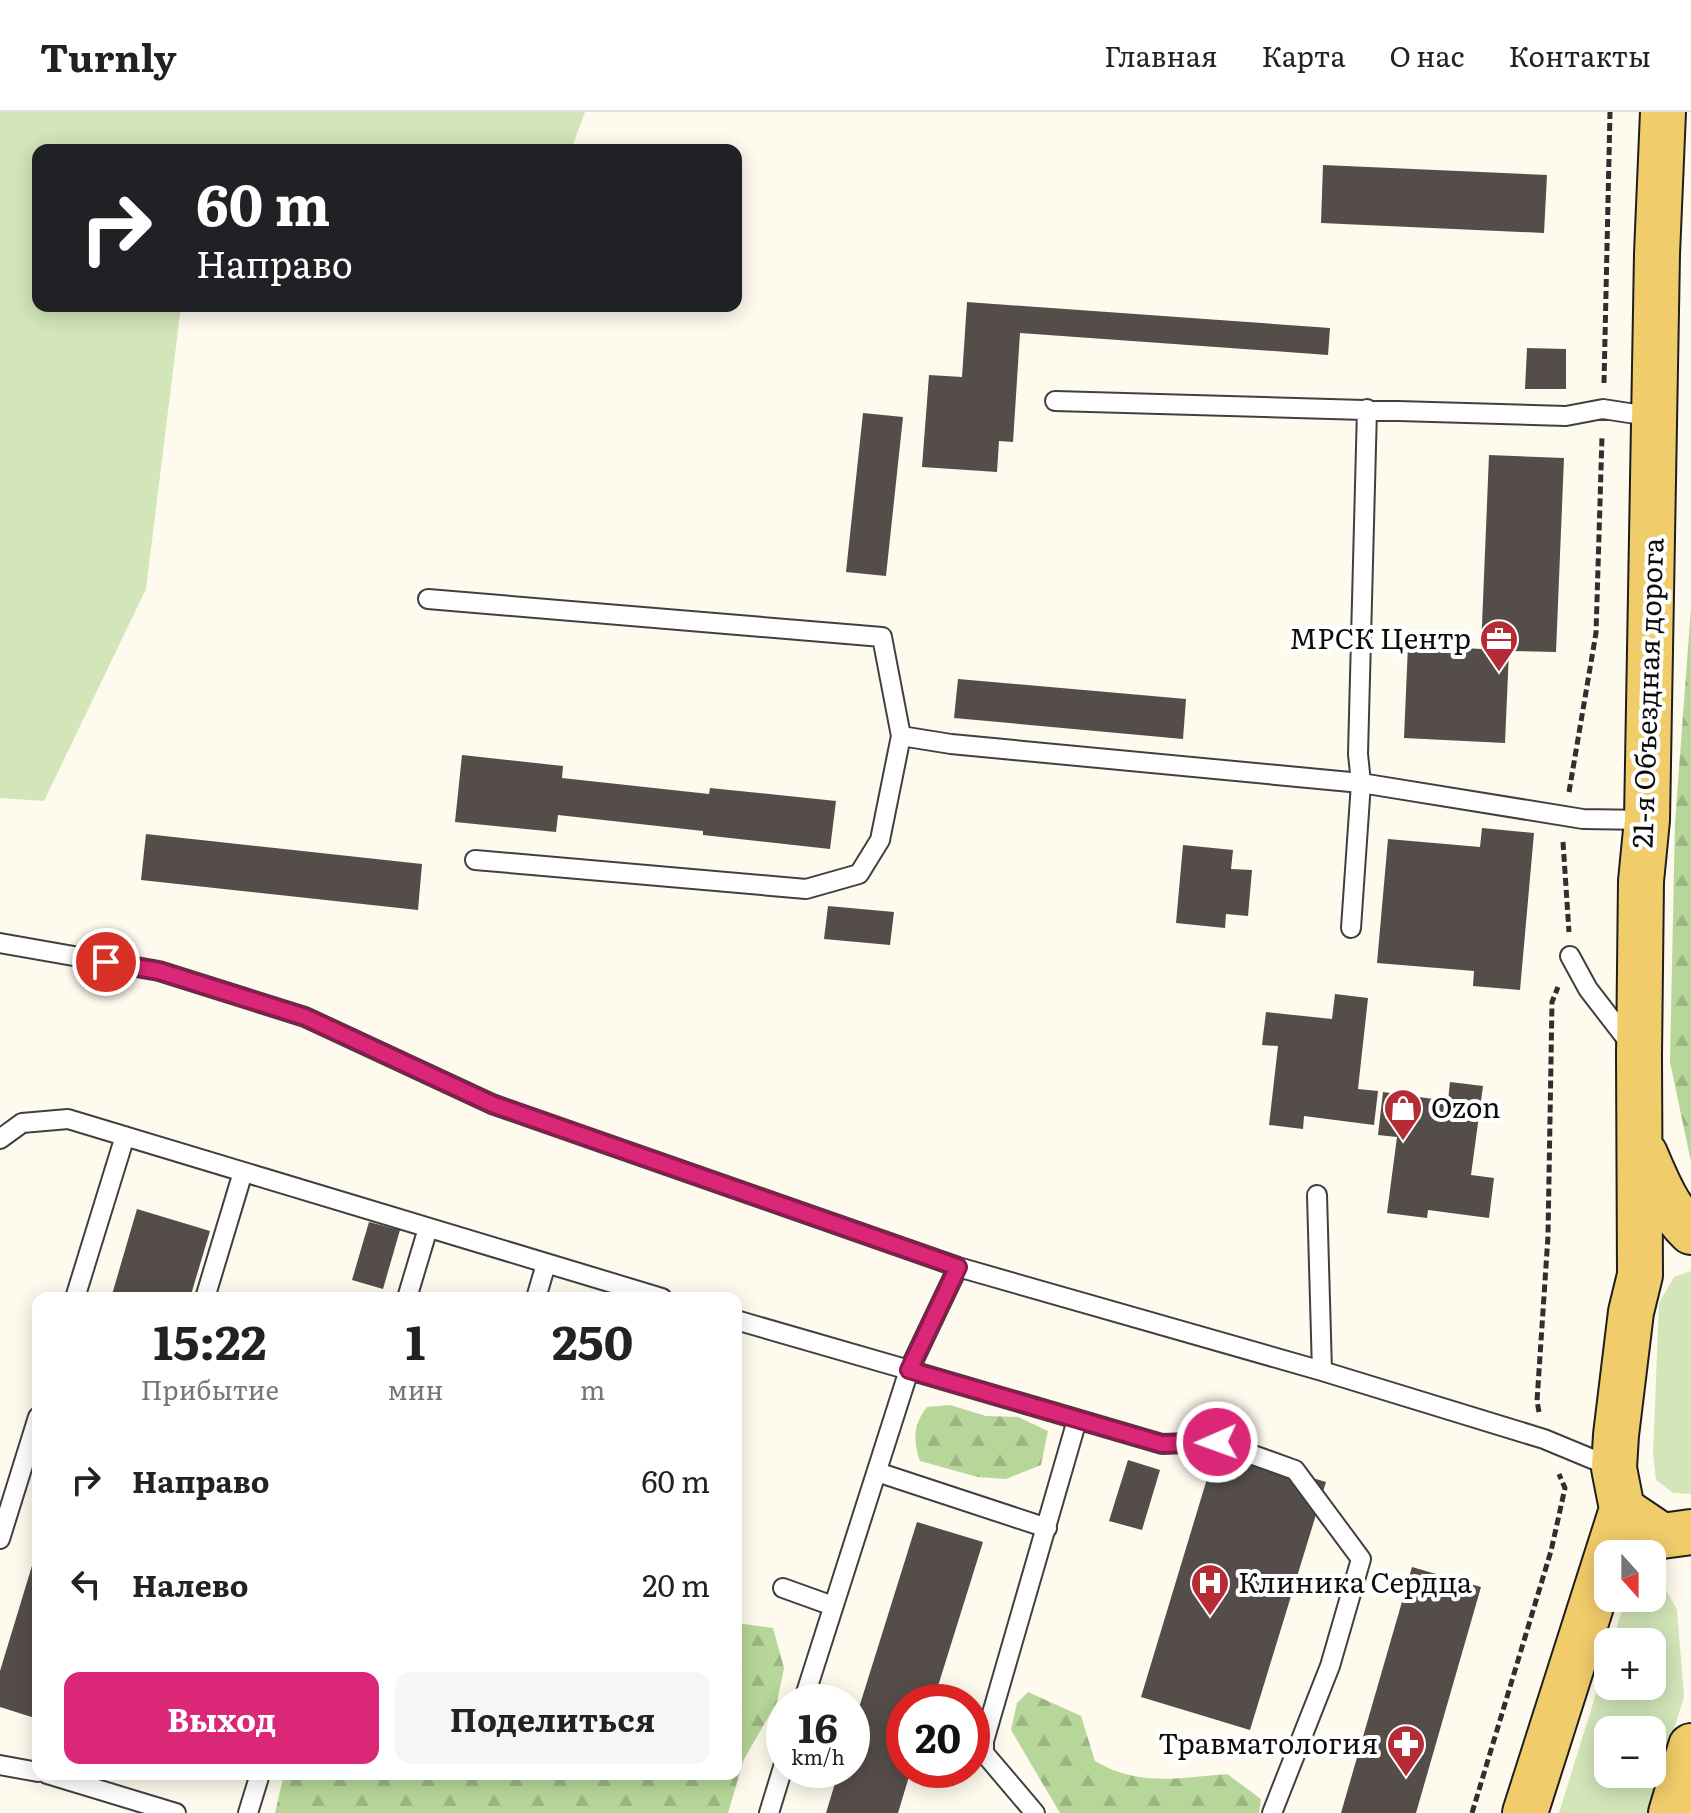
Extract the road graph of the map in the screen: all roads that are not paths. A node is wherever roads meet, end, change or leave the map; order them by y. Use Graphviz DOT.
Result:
graph roads {
  1 [pos="1663,112"];
  2 [pos="1055,401"];
  3 [pos="1367,409"];
  4 [pos="1655,417"];
  5 [pos="428,599"];
  6 [pos="901,736"];
  7 [pos="1361,783"];
  8 [pos="1647,820"];
  9 [pos="475,860"];
  10 [pos="1351,928"];
  11 [pos="0,943"];
  12 [pos="1570,956"];
  13 [pos="1639,1055"];
  14 [pos="125,1136"];
  15 [pos="0,1139"];
  16 [pos="1641,1144"];
  17 [pos="243,1172"];
  18 [pos="1317,1195"];
  19 [pos="428,1228"];
  20 [pos="1691,1232"];
  21 [pos="1691,1242"];
  22 [pos="546,1264"];
  23 [pos="958,1267"];
  24 [pos="1640,1275"];
  25 [pos="77,1292"];
  26 [pos="207,1292"];
  27 [pos="409,1292"];
  28 [pos="538,1292"];
  29 [pos="642,1292"];
  30 [pos="742,1322"];
  31 [pos="909,1370"];
  32 [pos="1322,1371"];
  33 [pos="1077,1420"];
  34 [pos="32,1436"];
  35 [pos="877,1472"];
  36 [pos="1618,1489"];
  37 [pos="1047,1528"];
  38 [pos="1691,1532"];
  39 [pos="0,1539"];
  40 [pos="783,1588"];
  41 [pos="833,1606"];
  42 [pos="809,1684"];
  43 [pos="1691,1746"];
  44 [pos="0,1765"];
  45 [pos="32,1771"];
  46 [pos="74,1780"];
  47 [pos="258,1780"];
  48 [pos="777,1788"];
  49 [pos="1027,1811"];
  50 [pos="176,1813"];
  51 [pos="248,1813"];
  52 [pos="769,1813"];
  53 [pos="1272,1813"];
  54 [pos="1525,1813"];
  55 [pos="1671,1813"];
  1 -- 4 [label="main road, 21-я Объездная дорога"];
  2 -- 3 [label="lane"];
  3 -- 4 [label="lane"];
  3 -- 7 [label="lane"];
  4 -- 8 [label="main road, 21-я Объездная дорога"];
  5 -- 6 [label="lane"];
  6 -- 7 [label="lane"];
  6 -- 9 [label="lane"];
  7 -- 8 [label="lane"];
  7 -- 10 [label="lane"];
  8 -- 13 [label="main road, 21-я Объездная дорога"];
  11 -- 23 [label="lane"];
  12 -- 13 [label="lane"];
  13 -- 16 [label="main road, 21-я Объездная дорога"];
  14 -- 15 [label="lane"];
  14 -- 17 [label="lane"];
  14 -- 25 [label="lane"];
  16 -- 20 [label="main road"];
  16 -- 24 [label="main road, 21-я Объездная дорога"];
  17 -- 19 [label="lane"];
  17 -- 26 [label="lane"];
  18 -- 32 [label="lane"];
  19 -- 22 [label="lane"];
  19 -- 27 [label="lane"];
  21 -- 24 [label="main road"];
  22 -- 28 [label="lane"];
  22 -- 29 [label="lane"];
  23 -- 31 [label="lane"];
  23 -- 32 [label="lane"];
  24 -- 36 [label="main road, 21-я Объездная дорога"];
  30 -- 31 [label="lane"];
  31 -- 33 [label="lane"];
  31 -- 35 [label="lane"];
  32 -- 36 [label="lane"];
  33 -- 37 [label="lane"];
  33 -- 53 [label="lane"];
  34 -- 39 [label="lane"];
  35 -- 37 [label="lane"];
  35 -- 41 [label="lane"];
  36 -- 38 [label="main road"];
  36 -- 54 [label="main road, 21-я Объездная дорога"];
  37 -- 49 [label="lane"];
  40 -- 41 [label="lane"];
  41 -- 42 [label="lane"];
  43 -- 55 [label="main road"];
  44 -- 45 [label="lane"];
  46 -- 50 [label="lane"];
  47 -- 51 [label="lane"];
  48 -- 52 [label="lane"];
}
